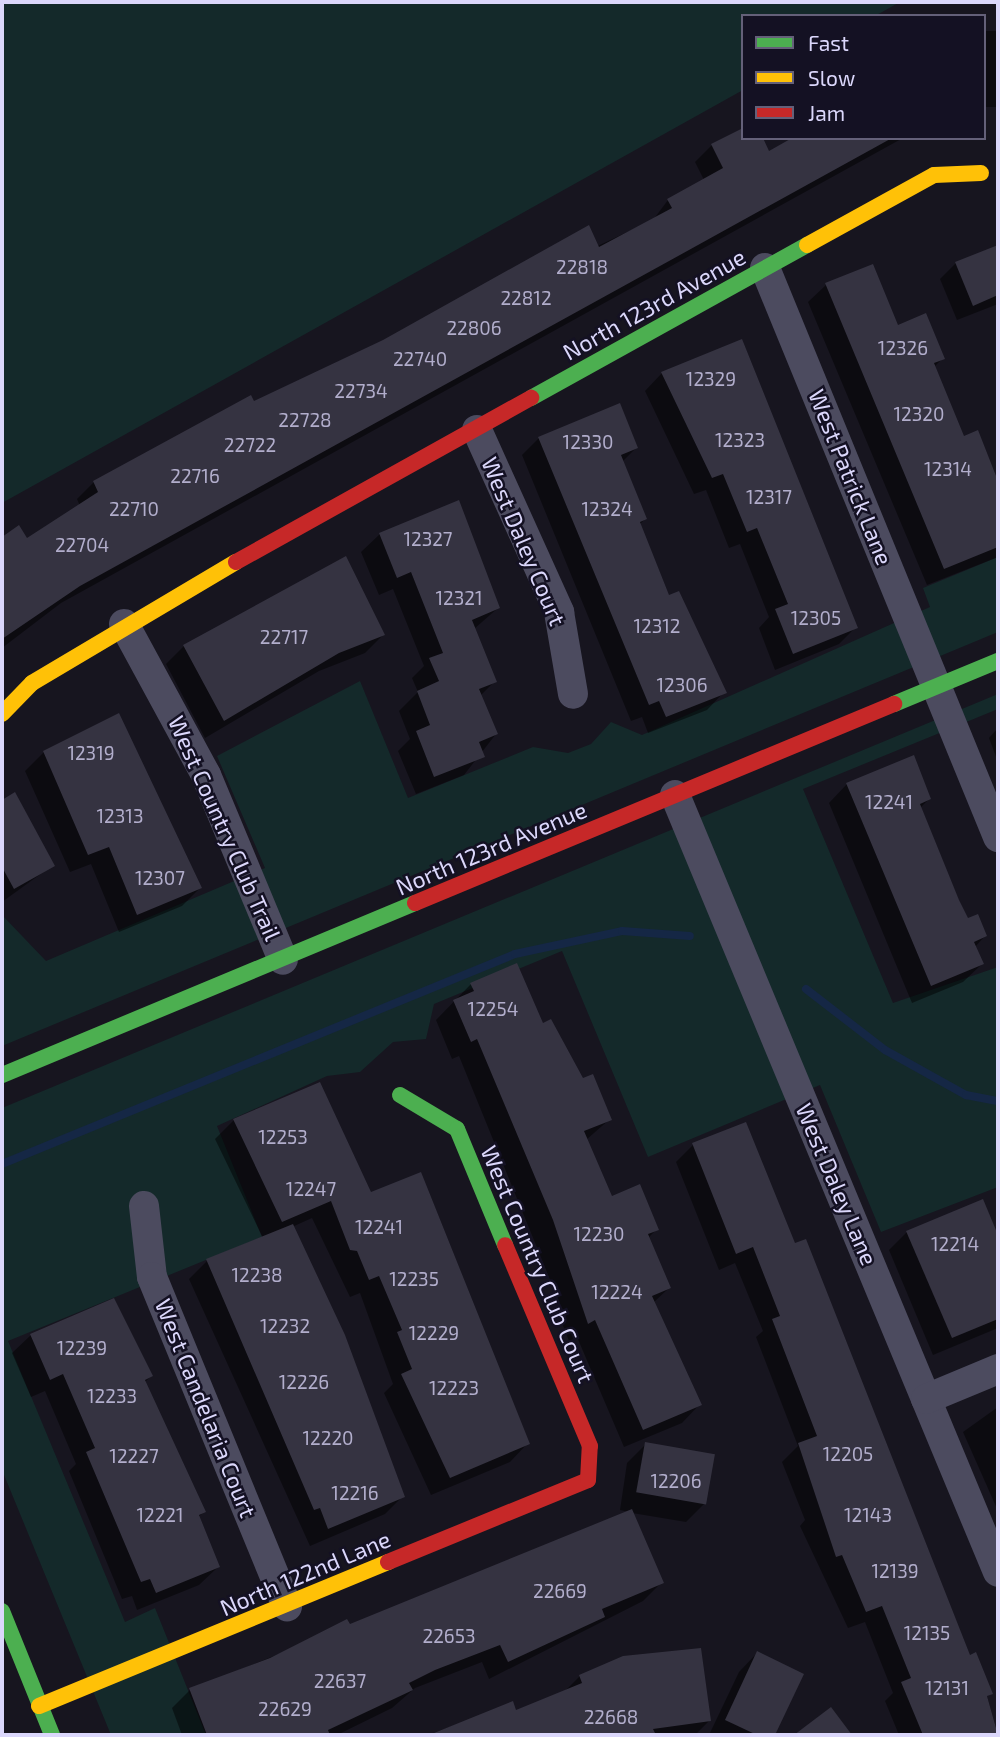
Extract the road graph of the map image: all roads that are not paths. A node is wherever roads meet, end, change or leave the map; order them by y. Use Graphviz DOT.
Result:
graph roads {
  1 [pos="981,173"];
  2 [pos="765,268"];
  3 [pos="477,430"];
  4 [pos="124,624"];
  5 [pos="998,661"];
  6 [pos="936,687"];
  7 [pos="573,694"];
  8 [pos="2,715"];
  9 [pos="675,795"];
  10 [pos="998,837"];
  11 [pos="283,960"];
  12 [pos="2,1075"];
  13 [pos="400,1095"];
  14 [pos="144,1206"];
  15 [pos="998,1369"];
  16 [pos="926,1399"];
  17 [pos="588,1480"];
  18 [pos="998,1572"];
  19 [pos="286,1606"];
  20 [pos="2,1611"];
  21 [pos="40,1706"];
  22 [pos="52,1735"];
  1 -- 2 [label="street, North 123rd Avenue"];
  2 -- 3 [label="street, North 123rd Avenue"];
  2 -- 6 [label="street, West Patrick Lane"];
  3 -- 4 [label="street, North 123rd Avenue"];
  3 -- 7 [label="street, West Daley Court"];
  4 -- 8 [label="street, North 123rd Avenue"];
  4 -- 11 [label="street, West Country Club Trail"];
  5 -- 6 [label="street, North 123rd Avenue"];
  6 -- 9 [label="street, North 123rd Avenue"];
  6 -- 10 [label="street, West Patrick Lane"];
  9 -- 11 [label="street, North 123rd Avenue"];
  9 -- 16 [label="street, West Daley Lane"];
  11 -- 12 [label="street, North 123rd Avenue"];
  13 -- 17 [label="street, West Country Club Court"];
  14 -- 19 [label="street, West Candelaria Court"];
  15 -- 16 [label="street"];
  16 -- 18 [label="street, West Daley Lane"];
  17 -- 19 [label="street, North 122nd Lane"];
  19 -- 21 [label="street, North 122nd Lane"];
  20 -- 21 [label="street"];
  21 -- 22 [label="street"];
}
